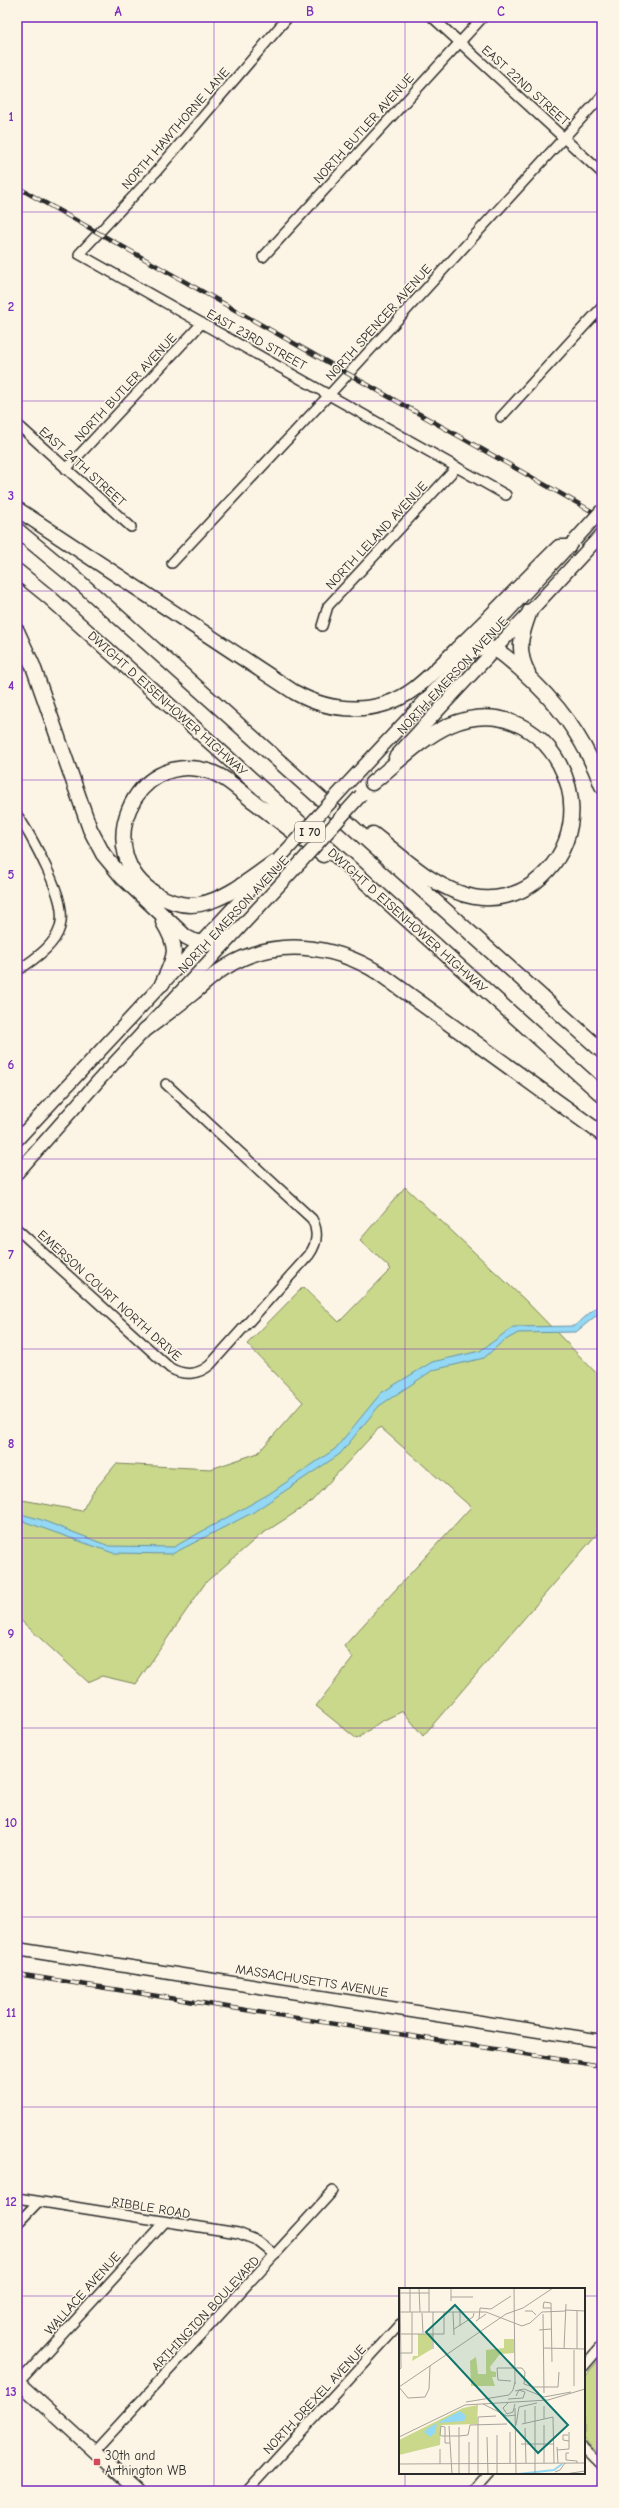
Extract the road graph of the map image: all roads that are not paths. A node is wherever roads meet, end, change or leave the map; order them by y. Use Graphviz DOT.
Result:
graph roads {
  1 [pos="288,17"];
  2 [pos="432,17"];
  3 [pos="482,17"];
  4 [pos="460,42"];
  5 [pos="602,96"];
  6 [pos="564,138"];
  7 [pos="602,173"];
  8 [pos="79,254"];
  9 [pos="263,257"];
  10 [pos="602,307"];
  11 [pos="202,323"];
  12 [pos="329,395"];
  13 [pos="501,417"];
  14 [pos="17,424"];
  15 [pos="457,467"];
  16 [pos="66,469"];
  17 [pos="506,494"];
  18 [pos="17,509"];
  19 [pos="602,510"];
  20 [pos="131,526"];
  21 [pos="17,530"];
  22 [pos="602,534"];
  23 [pos="571,544"];
  24 [pos="172,563"];
  25 [pos="17,571"];
  26 [pos="530,611"];
  27 [pos="322,626"];
  28 [pos="17,631"];
  29 [pos="494,649"];
  30 [pos="472,651"];
  31 [pos="531,679"];
  32 [pos="298,778"];
  33 [pos="372,782"];
  34 [pos="602,786"];
  35 [pos="17,815"];
  36 [pos="273,863"];
  37 [pos="158,913"];
  38 [pos="414,925"];
  39 [pos="230,937"];
  40 [pos="200,943"];
  41 [pos="17,971"];
  42 [pos="162,984"];
  43 [pos="145,1030"];
  44 [pos="602,1051"];
  45 [pos="166,1084"];
  46 [pos="602,1095"];
  47 [pos="602,1134"];
  48 [pos="17,1140"];
  49 [pos="17,1173"];
  50 [pos="17,1229"];
  51 [pos="17,1949"];
  52 [pos="602,2041"];
  53 [pos="333,2191"];
  54 [pos="17,2198"];
  55 [pos="38,2202"];
  56 [pos="165,2222"];
  57 [pos="17,2224"];
  58 [pos="275,2255"];
  59 [pos="399,2325"];
  60 [pos="602,2345"];
  61 [pos="585,2365"];
  62 [pos="18,2382"];
  63 [pos="585,2449"];
  64 [pos="94,2452"];
  65 [pos="602,2466"];
  66 [pos="488,2474"];
  67 [pos="138,2491"];
  68 [pos="247,2491"];
  69 [pos="473,2491"];
  1 -- 8 [label="street, NORTH HAWTHORNE LANE"];
  2 -- 4 [label="street, EAST 22ND STREET"];
  3 -- 4 [label="street, NORTH BUTLER AVENUE"];
  4 -- 6 [label="street, EAST 22ND STREET"];
  4 -- 9 [label="street, NORTH BUTLER AVENUE"];
  5 -- 6 [label="street, NORTH SPENCER AVENUE"];
  6 -- 7 [label="street, EAST 22ND STREET"];
  6 -- 12 [label="street, NORTH SPENCER AVENUE"];
  8 -- 11 [label="street, EAST 23RD STREET"];
  10 -- 13 [label="street"];
  11 -- 12 [label="street, EAST 23RD STREET"];
  11 -- 16 [label="street, NORTH BUTLER AVENUE"];
  12 -- 15 [label="street, EAST 23RD STREET"];
  12 -- 24 [label="street, NORTH SPENCER AVENUE"];
  14 -- 16 [label="street, EAST 24TH STREET"];
  15 -- 17 [label="street, EAST 23RD STREET"];
  15 -- 27 [label="street, NORTH LELAND AVENUE"];
  16 -- 20 [label="street, EAST 24TH STREET"];
  18 -- 23 [label="highway"];
  19 -- 23 [label="main road, NORTH EMERSON AVENUE, bridge"];
  21 -- 32 [label="highway, I 70"];
  22 -- 26 [label="main road, NORTH EMERSON AVENUE"];
  23 -- 30 [label="main road, NORTH EMERSON AVENUE"];
  25 -- 38 [label="highway, DWIGHT D EISENHOWER HIGHWAY / I 70"];
  26 -- 29 [label="main road, NORTH EMERSON AVENUE"];
  26 -- 31 [label="highway"];
  28 -- 37 [label="highway"];
  29 -- 30 [label="highway"];
  29 -- 31 [label="highway"];
  29 -- 33 [label="main road, NORTH EMERSON AVENUE"];
  30 -- 36 [label="main road, NORTH EMERSON AVENUE, bridge"];
  31 -- 34 [label="highway"];
  32 -- 33 [label="highway"];
  32 -- 44 [label="highway, I 70"];
  33 -- 39 [label="main road, NORTH EMERSON AVENUE, bridge"];
  35 -- 41 [label="street"];
  36 -- 38 [label="highway"];
  36 -- 40 [label="main road, NORTH EMERSON AVENUE"];
  37 -- 40 [label="highway"];
  37 -- 42 [label="highway"];
  38 -- 46 [label="highway, DWIGHT D EISENHOWER HIGHWAY / I 70"];
  39 -- 40 [label="highway"];
  39 -- 43 [label="main road, NORTH EMERSON AVENUE"];
  40 -- 42 [label="main road, NORTH EMERSON AVENUE"];
  42 -- 48 [label="main road, NORTH EMERSON AVENUE"];
  43 -- 47 [label="highway"];
  43 -- 49 [label="main road, NORTH EMERSON AVENUE"];
  45 -- 50 [label="street, EMERSON COURT NORTH DRIVE"];
  51 -- 52 [label="main road, MASSACHUSETTS AVENUE"];
  53 -- 58 [label="street, ARTHINGTON BOULEVARD"];
  54 -- 55 [label="street, RIBBLE ROAD"];
  55 -- 56 [label="street, RIBBLE ROAD"];
  55 -- 57 [label="street"];
  56 -- 58 [label="street, RIBBLE ROAD"];
  56 -- 62 [label="street, WALLACE AVENUE"];
  58 -- 64 [label="street, ARTHINGTON BOULEVARD"];
  59 -- 68 [label="street, NORTH DREXEL AVENUE"];
  60 -- 61 [label="street"];
  62 -- 64 [label="main road"];
  63 -- 65 [label="street"];
  64 -- 67 [label="main road"];
  66 -- 69 [label="street"];
}
